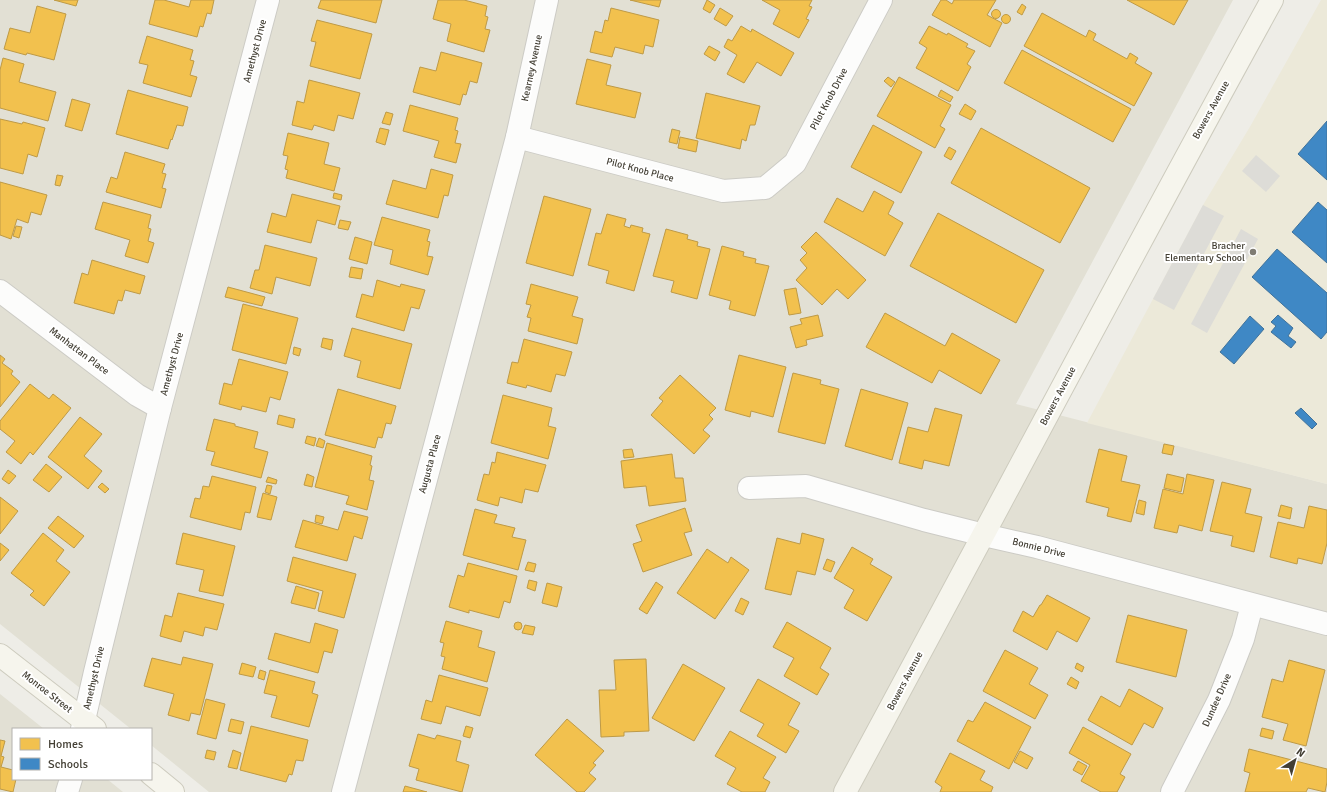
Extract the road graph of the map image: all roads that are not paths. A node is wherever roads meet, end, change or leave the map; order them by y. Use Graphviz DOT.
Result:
graph roads {
  1 [pos="268,0"];
  2 [pos="547,0"];
  3 [pos="881,0"];
  4 [pos="1272,0"];
  5 [pos="517,137"];
  6 [pos="765,188"];
  7 [pos="0,291"];
  8 [pos="160,408"];
  9 [pos="749,488"];
  10 [pos="984,535"];
  11 [pos="1252,605"];
  12 [pos="1327,624"];
  13 [pos="0,655"];
  14 [pos="87,726"];
  15 [pos="152,775"];
  16 [pos="71,780"];
  17 [pos="67,792"];
  18 [pos="173,792"];
  19 [pos="343,792"];
  20 [pos="845,792"];
  21 [pos="1172,792"];
  1 -- 8 [label="street, Amethyst Drive"];
  2 -- 5 [label="street, Kearney Avenue"];
  3 -- 6 [label="street, Pilot Knob Drive"];
  4 -- 10 [label="main road, Bowers Avenue"];
  5 -- 6 [label="street, Pilot Knob Place"];
  5 -- 19 [label="street, Augusta Place"];
  7 -- 8 [label="street, Manhattan Place"];
  8 -- 14 [label="street, Amethyst Drive"];
  9 -- 10 [label="street, Bonnie Drive"];
  10 -- 11 [label="street, Bonnie Drive"];
  10 -- 20 [label="main road, Bowers Avenue"];
  11 -- 12 [label="street, Bonnie Drive"];
  11 -- 21 [label="street, Dundee Drive"];
  13 -- 14 [label="main road, Monroe Street"];
  15 -- 18 [label="main road"];
  16 -- 17 [label="street"];
}
